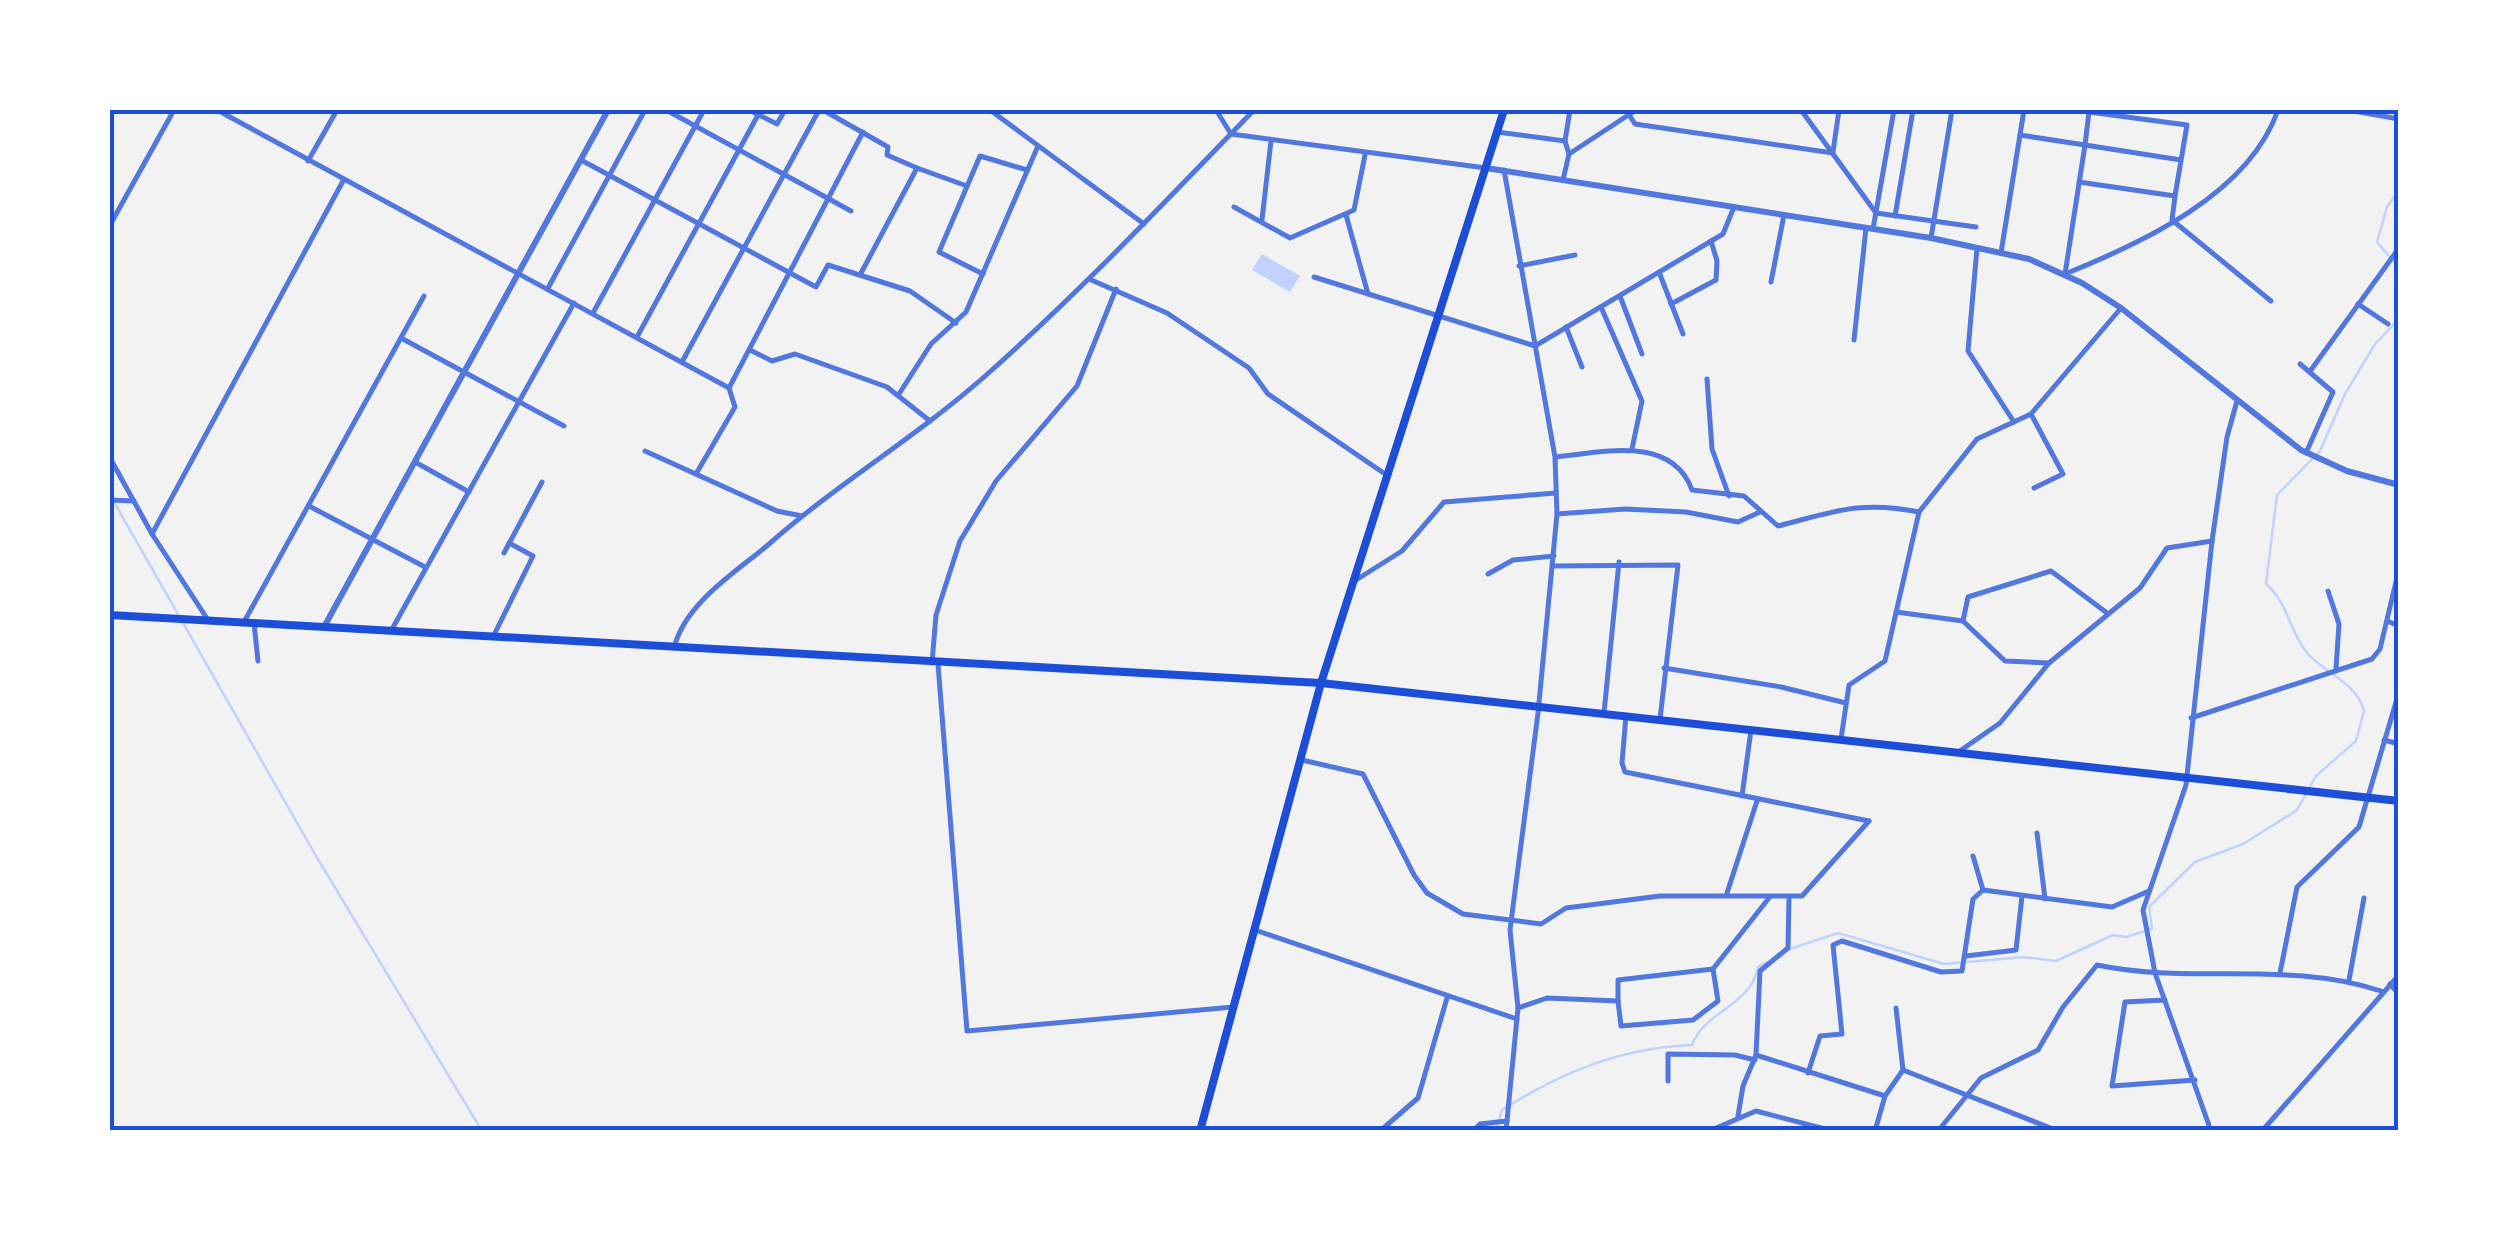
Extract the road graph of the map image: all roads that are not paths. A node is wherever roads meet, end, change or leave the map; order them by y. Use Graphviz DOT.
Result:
graph roads {
  1 [pos="174,110"];
  2 [pos="217,110"];
  3 [pos="337,110"];
  4 [pos="608,110"];
  5 [pos="646,110"];
  6 [pos="666,110"];
  7 [pos="704,110"];
  8 [pos="750,110"];
  9 [pos="785,110"];
  10 [pos="821,110"];
  11 [pos="990,110"];
  12 [pos="1216,110"];
  13 [pos="1254,110"];
  14 [pos="1504,110"];
  15 [pos="1570,110"];
  16 [pos="1636,110"];
  17 [pos="1801,110"];
  18 [pos="1840,110"];
  19 [pos="1894,110"];
  20 [pos="1913,110"];
  21 [pos="1952,110"];
  22 [pos="2024,110"];
  23 [pos="2278,110"];
  24 [pos="2348,110"];
  25 [pos="1627,112"];
  26 [pos="758,115"];
  27 [pos="2399,119"];
  28 [pos="695,126"];
  29 [pos="863,132"];
  30 [pos="1497,132"];
  31 [pos="1231,134"];
  32 [pos="2020,135"];
  33 [pos="1271,141"];
  34 [pos="1565,142"];
  35 [pos="2085,145"];
  36 [pos="1038,146"];
  37 [pos="740,149"];
  38 [pos="1833,153"];
  39 [pos="1365,154"];
  40 [pos="1570,154"];
  41 [pos="582,160"];
  42 [pos="2181,160"];
  43 [pos="308,161"];
  44 [pos="916,168"];
  45 [pos="1486,168"];
  46 [pos="1028,170"];
  47 [pos="1504,170"];
  48 [pos="784,174"];
  49 [pos="610,176"];
  50 [pos="1562,180"];
  51 [pos="344,181"];
  52 [pos="2078,182"];
  53 [pos="967,186"];
  54 [pos="2176,196"];
  55 [pos="830,199"];
  56 [pos="654,200"];
  57 [pos="1234,207"];
  58 [pos="1734,207"];
  59 [pos="851,211"];
  60 [pos="1876,213"];
  61 [pos="1346,214"];
  62 [pos="1784,215"];
  63 [pos="1895,216"];
  64 [pos="1262,220"];
  65 [pos="1933,220"];
  66 [pos="2172,220"];
  67 [pos="700,224"];
  68 [pos="1144,224"];
  69 [pos="110,225"];
  70 [pos="1976,227"];
  71 [pos="1870,229"];
  72 [pos="1931,238"];
  73 [pos="1711,241"];
  74 [pos="744,248"];
  75 [pos="1978,248"];
  76 [pos="2399,248"];
  77 [pos="2002,253"];
  78 [pos="1575,255"];
  79 [pos="1519,266"];
  80 [pos="789,272"];
  81 [pos="1659,272"];
  82 [pos="520,274"];
  83 [pos="983,274"];
  84 [pos="2065,274"];
  85 [pos="860,276"];
  86 [pos="1314,277"];
  87 [pos="1089,279"];
  88 [pos="1770,282"];
  89 [pos="548,288"];
  90 [pos="1116,289"];
  91 [pos="1368,294"];
  92 [pos="424,296"];
  93 [pos="1620,296"];
  94 [pos="2270,301"];
  95 [pos="574,302"];
  96 [pos="1672,304"];
  97 [pos="2358,304"];
  98 [pos="1600,307"];
  99 [pos="2121,308"];
  100 [pos="593,313"];
  101 [pos="1438,315"];
  102 [pos="956,323"];
  103 [pos="2388,324"];
  104 [pos="1566,328"];
  105 [pos="1684,334"];
  106 [pos="637,337"];
  107 [pos="401,338"];
  108 [pos="1854,340"];
  109 [pos="1535,346"];
  110 [pos="750,350"];
  111 [pos="1642,354"];
  112 [pos="682,362"];
  113 [pos="2300,364"];
  114 [pos="1582,367"];
  115 [pos="2311,370"];
  116 [pos="465,372"];
  117 [pos="1707,379"];
  118 [pos="730,388"];
  119 [pos="899,394"];
  120 [pos="2238,401"];
  121 [pos="519,402"];
  122 [pos="2031,414"];
  123 [pos="930,421"];
  124 [pos="2014,422"];
  125 [pos="564,426"];
  126 [pos="1632,449"];
  127 [pos="644,451"];
  128 [pos="2306,452"];
  129 [pos="1555,457"];
  130 [pos="110,458"];
  131 [pos="416,462"];
  132 [pos="696,474"];
  133 [pos="1388,476"];
  134 [pos="542,482"];
  135 [pos="2399,485"];
  136 [pos="2034,488"];
  137 [pos="469,492"];
  138 [pos="1556,492"];
  139 [pos="1729,496"];
  140 [pos="110,500"];
  141 [pos="134,502"];
  142 [pos="308,506"];
  143 [pos="1761,512"];
  144 [pos="1918,512"];
  145 [pos="1556,514"];
  146 [pos="802,516"];
  147 [pos="152,534"];
  148 [pos="373,539"];
  149 [pos="2212,541"];
  150 [pos="509,543"];
  151 [pos="504,553"];
  152 [pos="1554,556"];
  153 [pos="1619,562"];
  154 [pos="1553,566"];
  155 [pos="426,568"];
  156 [pos="2399,569"];
  157 [pos="1488,574"];
  158 [pos="1353,582"];
  159 [pos="2328,591"];
  160 [pos="1896,612"];
  161 [pos="2107,613"];
  162 [pos="110,614"];
  163 [pos="208,620"];
  164 [pos="2387,620"];
  165 [pos="1964,621"];
  166 [pos="249,623"];
  167 [pos="2399,626"];
  168 [pos="324,627"];
  169 [pos="391,631"];
  170 [pos="493,637"];
  171 [pos="674,648"];
  172 [pos="258,661"];
  173 [pos="2048,663"];
  174 [pos="935,664"];
  175 [pos="1664,668"];
  176 [pos="2336,669"];
  177 [pos="1321,683"];
  178 [pos="2399,692"];
  179 [pos="1846,703"];
  180 [pos="1538,706"];
  181 [pos="1604,712"];
  182 [pos="1626,715"];
  183 [pos="2192,718"];
  184 [pos="1660,719"];
  185 [pos="1751,728"];
  186 [pos="1842,739"];
  187 [pos="2384,740"];
  188 [pos="2399,744"];
  189 [pos="1956,754"];
  190 [pos="1302,760"];
  191 [pos="2187,778"];
  192 [pos="1742,796"];
  193 [pos="2366,797"];
  194 [pos="1758,800"];
  195 [pos="2399,800"];
  196 [pos="2037,833"];
  197 [pos="1973,856"];
  198 [pos="1983,890"];
  199 [pos="2150,890"];
  200 [pos="1727,893"];
  201 [pos="2022,896"];
  202 [pos="1770,897"];
  203 [pos="2364,898"];
  204 [pos="1789,899"];
  205 [pos="2045,899"];
  206 [pos="1513,918"];
  207 [pos="1255,930"];
  208 [pos="1966,956"];
  209 [pos="1713,969"];
  210 [pos="2156,973"];
  211 [pos="2280,973"];
  212 [pos="2399,975"];
  213 [pos="2350,980"];
  214 [pos="2390,984"];
  215 [pos="2381,991"];
  216 [pos="2399,994"];
  217 [pos="1448,998"];
  218 [pos="2166,1000"];
  219 [pos="1618,1001"];
  220 [pos="1233,1007"];
  221 [pos="1518,1008"];
  222 [pos="1896,1008"];
  223 [pos="1517,1020"];
  224 [pos="1756,1058"];
  225 [pos="1903,1070"];
  226 [pos="1808,1073"];
  227 [pos="2195,1080"];
  228 [pos="1668,1081"];
  229 [pos="1885,1096"];
  230 [pos="1964,1096"];
  231 [pos="1738,1116"];
  232 [pos="1507,1120"];
  233 [pos="1200,1131"];
  234 [pos="1380,1131"];
  235 [pos="1473,1131"];
  236 [pos="1506,1131"];
  237 [pos="1709,1131"];
  238 [pos="1833,1131"];
  239 [pos="1875,1131"];
  240 [pos="1938,1131"];
  241 [pos="2058,1131"];
  242 [pos="2211,1131"];
  243 [pos="2262,1131"];
  1 -- 69 [label="street"];
  2 -- 43 [label="street"];
  3 -- 43 [label="street"];
  4 -- 41 [label="street"];
  5 -- 49 [label="street"];
  6 -- 28 [label="street"];
  7 -- 28 [label="street"];
  8 -- 26 [label="street"];
  9 -- 26 [label="street"];
  10 -- 29 [label="street"];
  10 -- 48 [label="street"];
  11 -- 36 [label="street"];
  12 -- 31 [label="street"];
  13 -- 31 [label="street"];
  14 -- 30 [label="main road"];
  15 -- 34 [label="street"];
  16 -- 25 [label="street"];
  17 -- 38 [label="street"];
  18 -- 38 [label="street"];
  19 -- 60 [label="street"];
  20 -- 63 [label="street"];
  21 -- 65 [label="street"];
  22 -- 32 [label="street"];
  23 -- 66 [label="street"];
  24 -- 27 [label="street"];
  25 -- 38 [label="street"];
  25 -- 40 [label="street"];
  26 -- 37 [label="street"];
  28 -- 37 [label="street"];
  28 -- 56 [label="street"];
  29 -- 44 [label="street"];
  29 -- 55 [label="street"];
  30 -- 34 [label="street"];
  30 -- 45 [label="main road"];
  31 -- 33 [label="street"];
  31 -- 68 [label="street"];
  32 -- 35 [label="street"];
  32 -- 77 [label="street"];
  33 -- 39 [label="street"];
  33 -- 64 [label="street"];
  34 -- 40 [label="street"];
  35 -- 42 [label="street"];
  35 -- 42 [label="street"];
  35 -- 52 [label="street"];
  36 -- 46 [label="street"];
  36 -- 68 [label="street"];
  37 -- 48 [label="street"];
  37 -- 67 [label="street"];
  38 -- 60 [label="street"];
  39 -- 45 [label="street"];
  39 -- 61 [label="street"];
  40 -- 50 [label="street"];
  41 -- 49 [label="street"];
  41 -- 82 [label="street"];
  42 -- 54 [label="street"];
  43 -- 51 [label="street"];
  44 -- 53 [label="street"];
  44 -- 85 [label="street"];
  45 -- 47 [label="street"];
  45 -- 101 [label="main road"];
  46 -- 53 [label="street"];
  46 -- 83 [label="street"];
  47 -- 50 [label="street"];
  47 -- 79 [label="street"];
  48 -- 55 [label="street"];
  48 -- 74 [label="street"];
  49 -- 56 [label="street"];
  49 -- 89 [label="street"];
  50 -- 58 [label="street"];
  51 -- 82 [label="street"];
  51 -- 147 [label="street"];
  52 -- 54 [label="street"];
  52 -- 84 [label="street"];
  53 -- 83 [label="street"];
  54 -- 66 [label="street"];
  55 -- 59 [label="street"];
  55 -- 80 [label="street"];
  56 -- 67 [label="street"];
  56 -- 100 [label="street"];
  57 -- 64 [label="street"];
  58 -- 62 [label="street"];
  58 -- 73 [label="street"];
  60 -- 63 [label="street"];
  60 -- 71 [label="street"];
  61 -- 64 [label="street"];
  61 -- 91 [label="street"];
  62 -- 71 [label="street"];
  62 -- 88 [label="street"];
  63 -- 65 [label="street"];
  65 -- 70 [label="street"];
  65 -- 72 [label="street"];
  66 -- 84 [label="street"];
  66 -- 94 [label="street"];
  67 -- 74 [label="street"];
  67 -- 106 [label="street"];
  68 -- 87 [label="street"];
  71 -- 72 [label="street"];
  71 -- 108 [label="street"];
  72 -- 75 [label="street"];
  73 -- 81 [label="street"];
  73 -- 96 [label="street"];
  74 -- 80 [label="street"];
  74 -- 112 [label="street"];
  75 -- 77 [label="street"];
  75 -- 124 [label="street"];
  76 -- 97 [label="street"];
  77 -- 84 [label="street"];
  78 -- 79 [label="street"];
  79 -- 109 [label="street"];
  80 -- 85 [label="street"];
  80 -- 110 [label="street"];
  81 -- 93 [label="street"];
  81 -- 96 [label="street"];
  82 -- 89 [label="street"];
  82 -- 116 [label="street"];
  83 -- 102 [label="street"];
  84 -- 99 [label="street"];
  85 -- 102 [label="street"];
  86 -- 91 [label="street"];
  87 -- 90 [label="street"];
  87 -- 123 [label="street"];
  89 -- 95 [label="street"];
  90 -- 133 [label="street"];
  90 -- 174 [label="street"];
  91 -- 101 [label="street"];
  92 -- 107 [label="street"];
  93 -- 98 [label="street"];
  93 -- 111 [label="street"];
  95 -- 100 [label="street"];
  95 -- 121 [label="street"];
  96 -- 105 [label="street"];
  97 -- 103 [label="street"];
  97 -- 115 [label="street"];
  98 -- 104 [label="street"];
  98 -- 126 [label="street"];
  99 -- 120 [label="street"];
  99 -- 122 [label="street"];
  100 -- 106 [label="street"];
  101 -- 109 [label="street"];
  101 -- 133 [label="main road"];
  102 -- 119 [label="street"];
  104 -- 109 [label="street"];
  104 -- 114 [label="street"];
  106 -- 112 [label="street"];
  107 -- 116 [label="street"];
  107 -- 142 [label="street"];
  109 -- 129 [label="street"];
  110 -- 118 [label="street"];
  110 -- 119 [label="street"];
  112 -- 118 [label="street"];
  113 -- 115 [label="street"];
  115 -- 128 [label="street"];
  116 -- 121 [label="street"];
  116 -- 131 [label="street"];
  117 -- 139 [label="street"];
  118 -- 132 [label="street"];
  119 -- 123 [label="street"];
  120 -- 128 [label="street"];
  120 -- 149 [label="street"];
  121 -- 125 [label="street"];
  121 -- 137 [label="street"];
  122 -- 124 [label="street"];
  122 -- 136 [label="street"];
  123 -- 146 [label="street"];
  124 -- 144 [label="street"];
  126 -- 129 [label="street"];
  126 -- 139 [label="street"];
  127 -- 132 [label="street"];
  128 -- 135 [label="street"];
  129 -- 138 [label="street"];
  130 -- 141 [label="street"];
  131 -- 137 [label="street"];
  131 -- 148 [label="street"];
  132 -- 146 [label="street"];
  133 -- 158 [label="main road"];
  134 -- 150 [label="street"];
  137 -- 155 [label="street"];
  138 -- 145 [label="street"];
  138 -- 158 [label="street"];
  139 -- 143 [label="street"];
  140 -- 141 [label="street"];
  141 -- 147 [label="street"];
  142 -- 148 [label="street"];
  142 -- 166 [label="street"];
  143 -- 144 [label="street"];
  143 -- 145 [label="street"];
  144 -- 160 [label="street"];
  145 -- 152 [label="street"];
  146 -- 171 [label="street"];
  147 -- 163 [label="street"];
  148 -- 155 [label="street"];
  148 -- 168 [label="street"];
  149 -- 161 [label="street"];
  149 -- 183 [label="street"];
  150 -- 151 [label="street"];
  150 -- 170 [label="street"];
  152 -- 154 [label="street"];
  152 -- 157 [label="street"];
  153 -- 154 [label="street"];
  153 -- 175 [label="street"];
  153 -- 181 [label="street"];
  154 -- 180 [label="street"];
  155 -- 169 [label="street"];
  156 -- 164 [label="street"];
  158 -- 177 [label="main road"];
  159 -- 176 [label="street"];
  160 -- 165 [label="street"];
  160 -- 179 [label="street"];
  161 -- 165 [label="street"];
  161 -- 173 [label="street"];
  162 -- 163 [label="main road"];
  163 -- 166 [label="main road"];
  164 -- 167 [label="street"];
  164 -- 176 [label="street"];
  165 -- 173 [label="street"];
  166 -- 168 [label="main road"];
  166 -- 172 [label="street"];
  168 -- 169 [label="main road"];
  169 -- 170 [label="main road"];
  170 -- 171 [label="main road"];
  171 -- 174 [label="main road"];
  173 -- 189 [label="street"];
  174 -- 177 [label="main road"];
  174 -- 220 [label="street"];
  175 -- 179 [label="street"];
  175 -- 184 [label="street"];
  176 -- 183 [label="street"];
  177 -- 180 [label="main road"];
  177 -- 190 [label="main road"];
  178 -- 187 [label="street"];
  179 -- 186 [label="street"];
  180 -- 181 [label="main road"];
  180 -- 206 [label="street"];
  181 -- 182 [label="main road"];
  182 -- 184 [label="main road"];
  182 -- 192 [label="street"];
  183 -- 191 [label="street"];
  184 -- 185 [label="main road"];
  185 -- 186 [label="main road"];
  185 -- 192 [label="street"];
  186 -- 189 [label="main road"];
  187 -- 188 [label="street"];
  187 -- 193 [label="street"];
  189 -- 191 [label="main road"];
  190 -- 206 [label="street"];
  190 -- 207 [label="main road"];
  191 -- 193 [label="main road"];
  191 -- 199 [label="street"];
  192 -- 194 [label="street"];
  193 -- 195 [label="main road"];
  193 -- 211 [label="street"];
  194 -- 200 [label="street"];
  194 -- 204 [label="street"];
  196 -- 205 [label="street"];
  197 -- 198 [label="street"];
  198 -- 201 [label="street"];
  198 -- 208 [label="street"];
  199 -- 205 [label="street"];
  199 -- 210 [label="street"];
  200 -- 202 [label="street"];
  200 -- 206 [label="street"];
  201 -- 205 [label="street"];
  201 -- 208 [label="street"];
  202 -- 204 [label="street"];
  202 -- 209 [label="street"];
  203 -- 213 [label="street"];
  204 -- 224 [label="street"];
  206 -- 221 [label="street"];
  207 -- 217 [label="street"];
  207 -- 220 [label="main road"];
  208 -- 226 [label="street"];
  209 -- 219 [label="street"];
  209 -- 219 [label="street"];
  210 -- 211 [label="street"];
  210 -- 218 [label="street"];
  210 -- 230 [label="street"];
  211 -- 213 [label="street"];
  212 -- 214 [label="street"];
  213 -- 215 [label="street"];
  214 -- 215 [label="street"];
  214 -- 216 [label="street"];
  215 -- 243 [label="street"];
  217 -- 223 [label="street"];
  217 -- 234 [label="street"];
  218 -- 227 [label="street"];
  218 -- 227 [label="street"];
  219 -- 221 [label="street"];
  220 -- 233 [label="main road"];
  221 -- 223 [label="street"];
  222 -- 225 [label="street"];
  223 -- 232 [label="street"];
  224 -- 226 [label="street"];
  224 -- 228 [label="street"];
  224 -- 231 [label="street"];
  225 -- 229 [label="street"];
  225 -- 230 [label="street"];
  226 -- 229 [label="street"];
  227 -- 242 [label="street"];
  229 -- 239 [label="street"];
  230 -- 240 [label="street"];
  230 -- 241 [label="street"];
  231 -- 237 [label="street"];
  231 -- 238 [label="street"];
  232 -- 235 [label="street"];
  232 -- 236 [label="street"];
}
